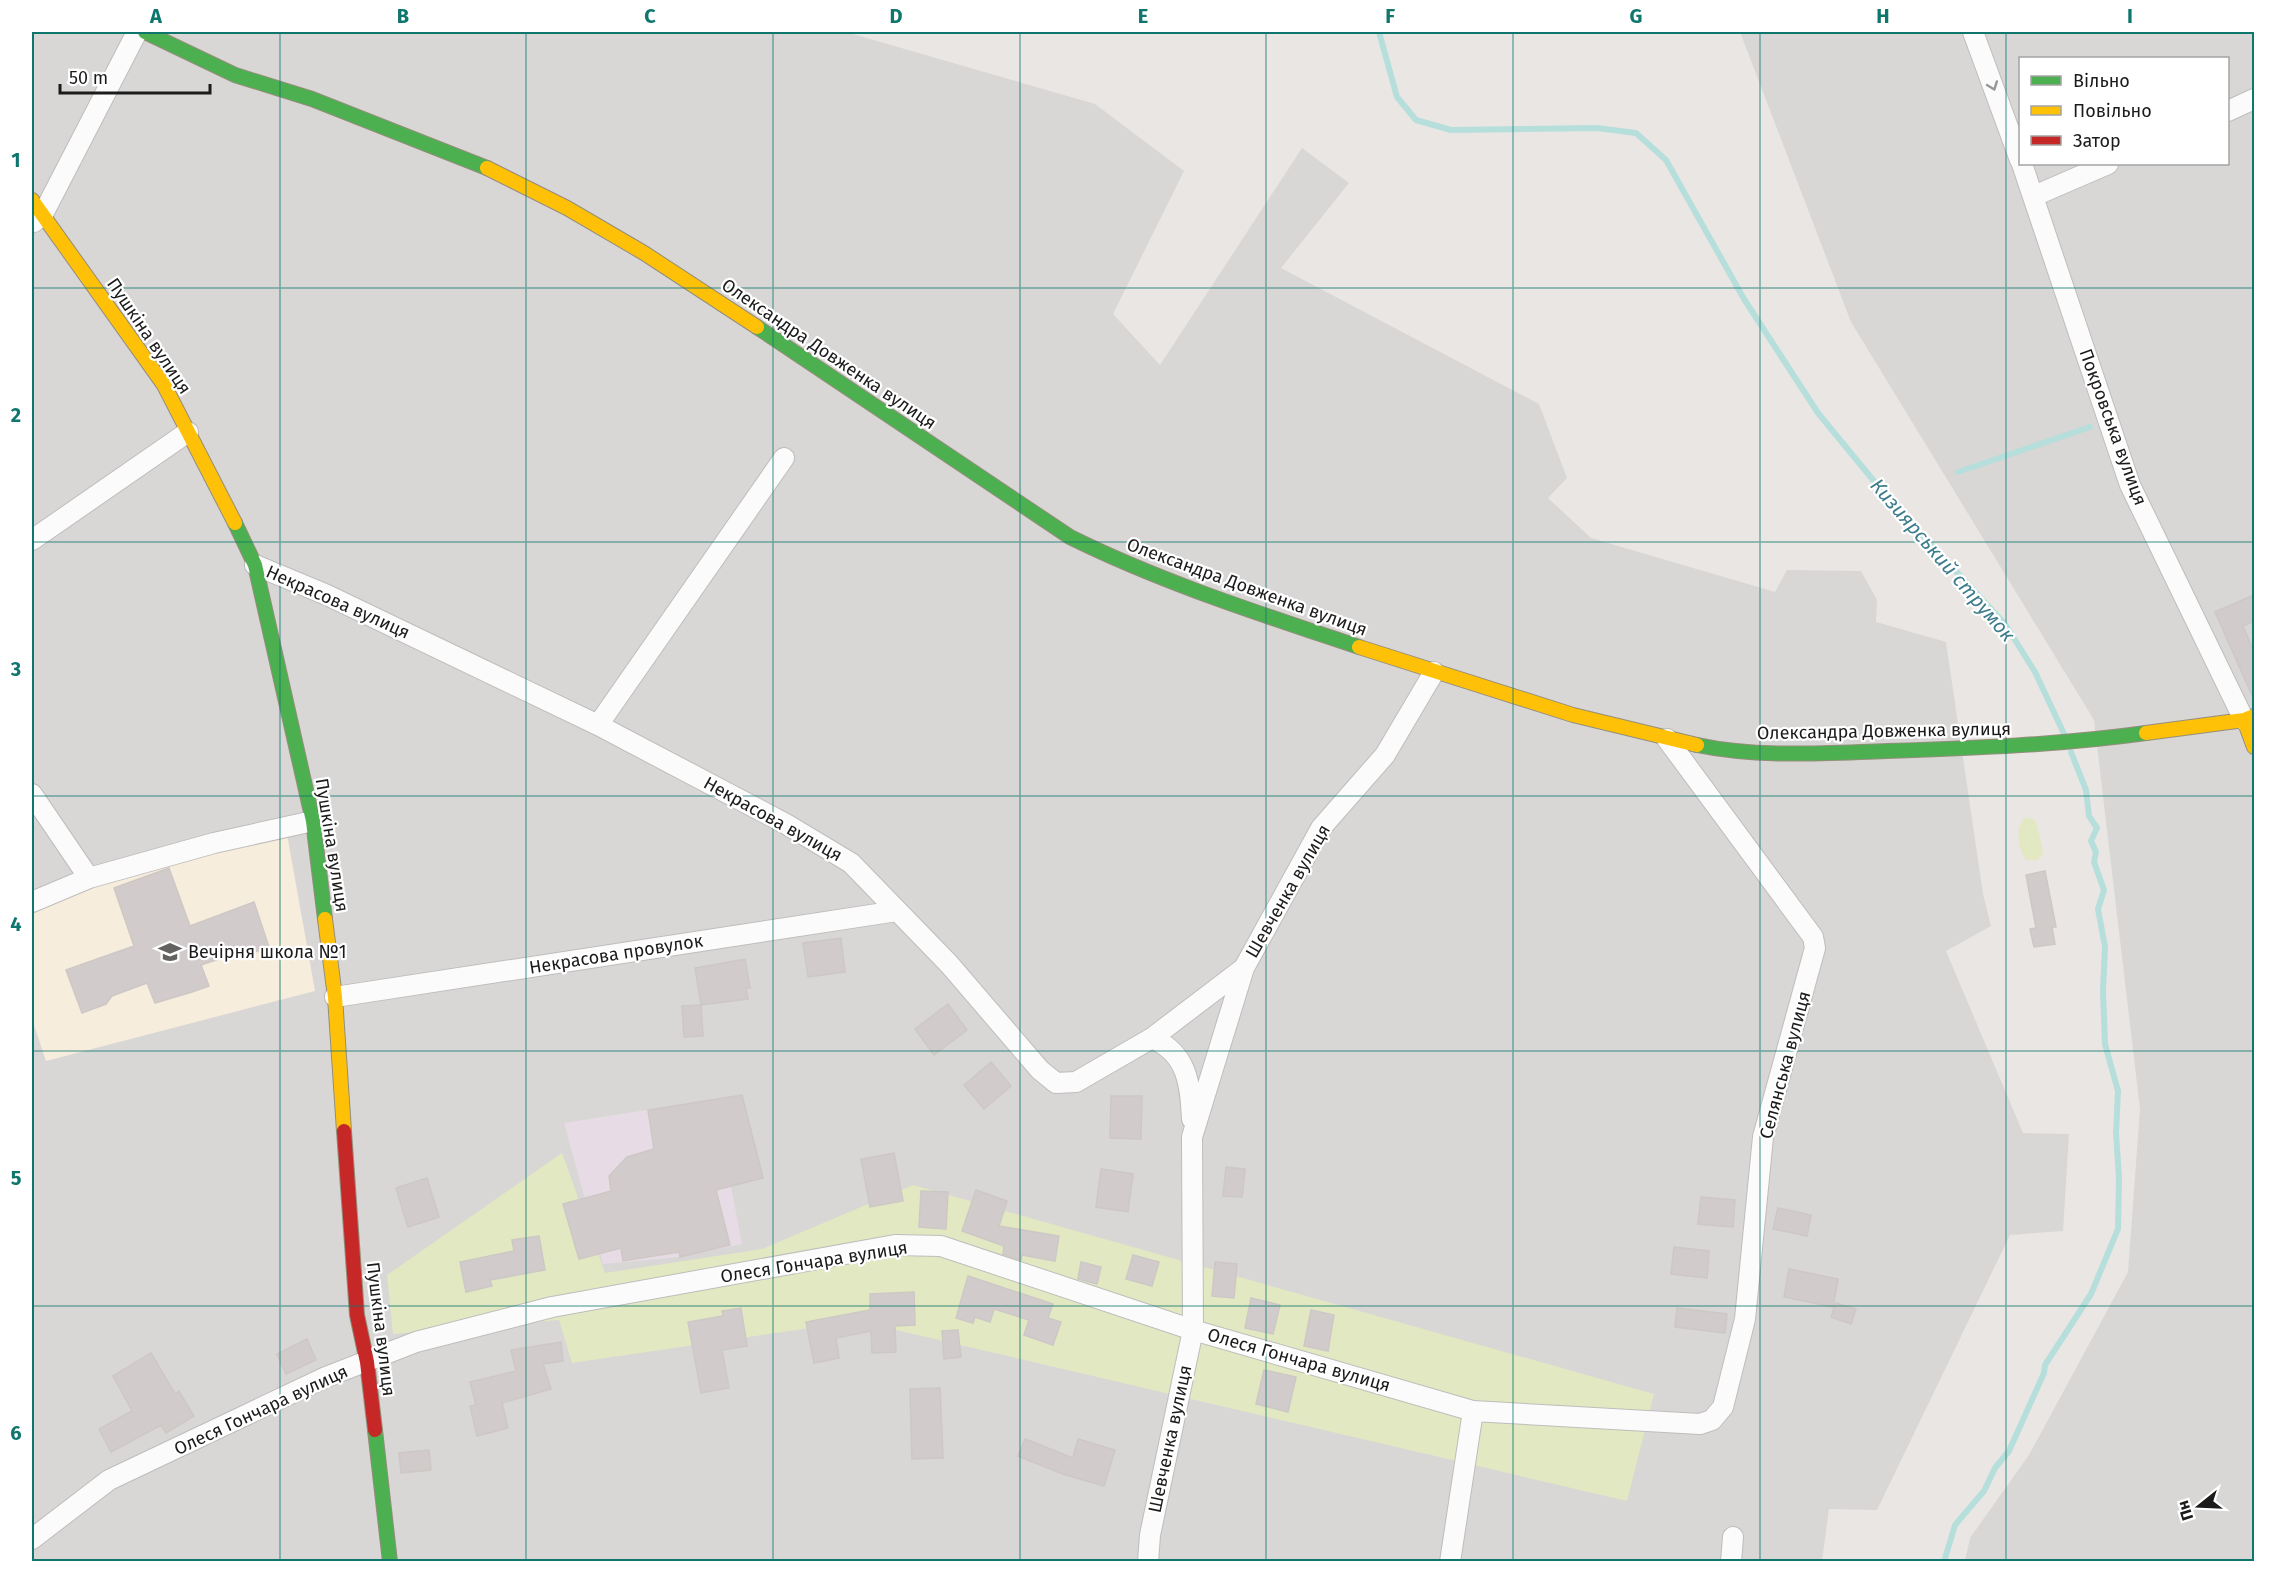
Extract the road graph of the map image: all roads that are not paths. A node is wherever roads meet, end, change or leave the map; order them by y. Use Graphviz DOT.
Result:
graph roads {
  1 [pos="137,32"];
  2 [pos="144,32"];
  3 [pos="1973,32"];
  4 [pos="2254,99"];
  5 [pos="2229,111"];
  6 [pos="2019,157"];
  7 [pos="2022,165"];
  8 [pos="2106,165"];
  9 [pos="2034,196"];
  10 [pos="35,212"];
  11 [pos="189,432"];
  12 [pos="784,458"];
  13 [pos="32,540"];
  14 [pos="255,565"];
  15 [pos="1434,672"];
  16 [pos="2249,718"];
  17 [pos="598,726"];
  18 [pos="1667,739"];
  19 [pos="2254,747"];
  20 [pos="32,794"];
  21 [pos="313,821"];
  22 [pos="89,878"];
  23 [pos="32,902"];
  24 [pos="897,911"];
  25 [pos="1244,968"];
  26 [pos="335,997"];
  27 [pos="1152,1038"];
  28 [pos="1192,1137"];
  29 [pos="1193,1330"];
  30 [pos="367,1362"];
  31 [pos="1473,1411"];
  32 [pos="1700,1424"];
  33 [pos="1733,1537"];
  34 [pos="32,1539"];
  35 [pos="390,1562"];
  36 [pos="1148,1562"];
  37 [pos="1450,1562"];
  38 [pos="1731,1562"];
  1 -- 10 [label="street"];
  2 -- 15 [label="street, Олександра Довженка вулиця"];
  3 -- 6 [label="street, Покровська вулиця, one-way"];
  4 -- 5 [label="street"];
  7 -- 9 [label="street, Покровська вулиця"];
  8 -- 9 [label="street"];
  9 -- 16 [label="street, Покровська вулиця"];
  10 -- 11 [label="street, Пушкіна вулиця"];
  11 -- 13 [label="street"];
  11 -- 14 [label="street, Пушкіна вулиця"];
  12 -- 17 [label="street"];
  14 -- 17 [label="street, Некрасова вулиця"];
  14 -- 21 [label="street, Пушкіна вулиця"];
  15 -- 18 [label="street, Олександра Довженка вулиця"];
  15 -- 25 [label="street, Шевченка вулиця"];
  16 -- 18 [label="street, Олександра Довженка вулиця"];
  16 -- 19 [label="street, Покровська вулиця"];
  17 -- 24 [label="street, Некрасова вулиця"];
  18 -- 32 [label="street, Селянська вулиця"];
  20 -- 22 [label="street"];
  21 -- 22 [label="street"];
  21 -- 26 [label="street, Пушкіна вулиця"];
  22 -- 23 [label="street"];
  24 -- 26 [label="street, Некрасова провулок"];
  24 -- 27 [label="street, Некрасова вулиця"];
  25 -- 27 [label="street, Некрасова вулиця"];
  25 -- 28 [label="street, Шевченка вулиця"];
  26 -- 30 [label="street, Пушкіна вулиця"];
  27 -- 28 [label="street, Шевченка вулиця"];
  28 -- 29 [label="street, Шевченка вулиця"];
  29 -- 30 [label="street, Олеся Гончара вулиця"];
  29 -- 31 [label="street, Олеся Гончара вулиця"];
  29 -- 36 [label="street, Шевченка вулиця"];
  30 -- 34 [label="street, Олеся Гончара вулиця"];
  30 -- 35 [label="street, Пушкіна вулиця"];
  31 -- 32 [label="street, Олеся Гончара вулиця"];
  31 -- 37 [label="street"];
  33 -- 38 [label="street"];
}
